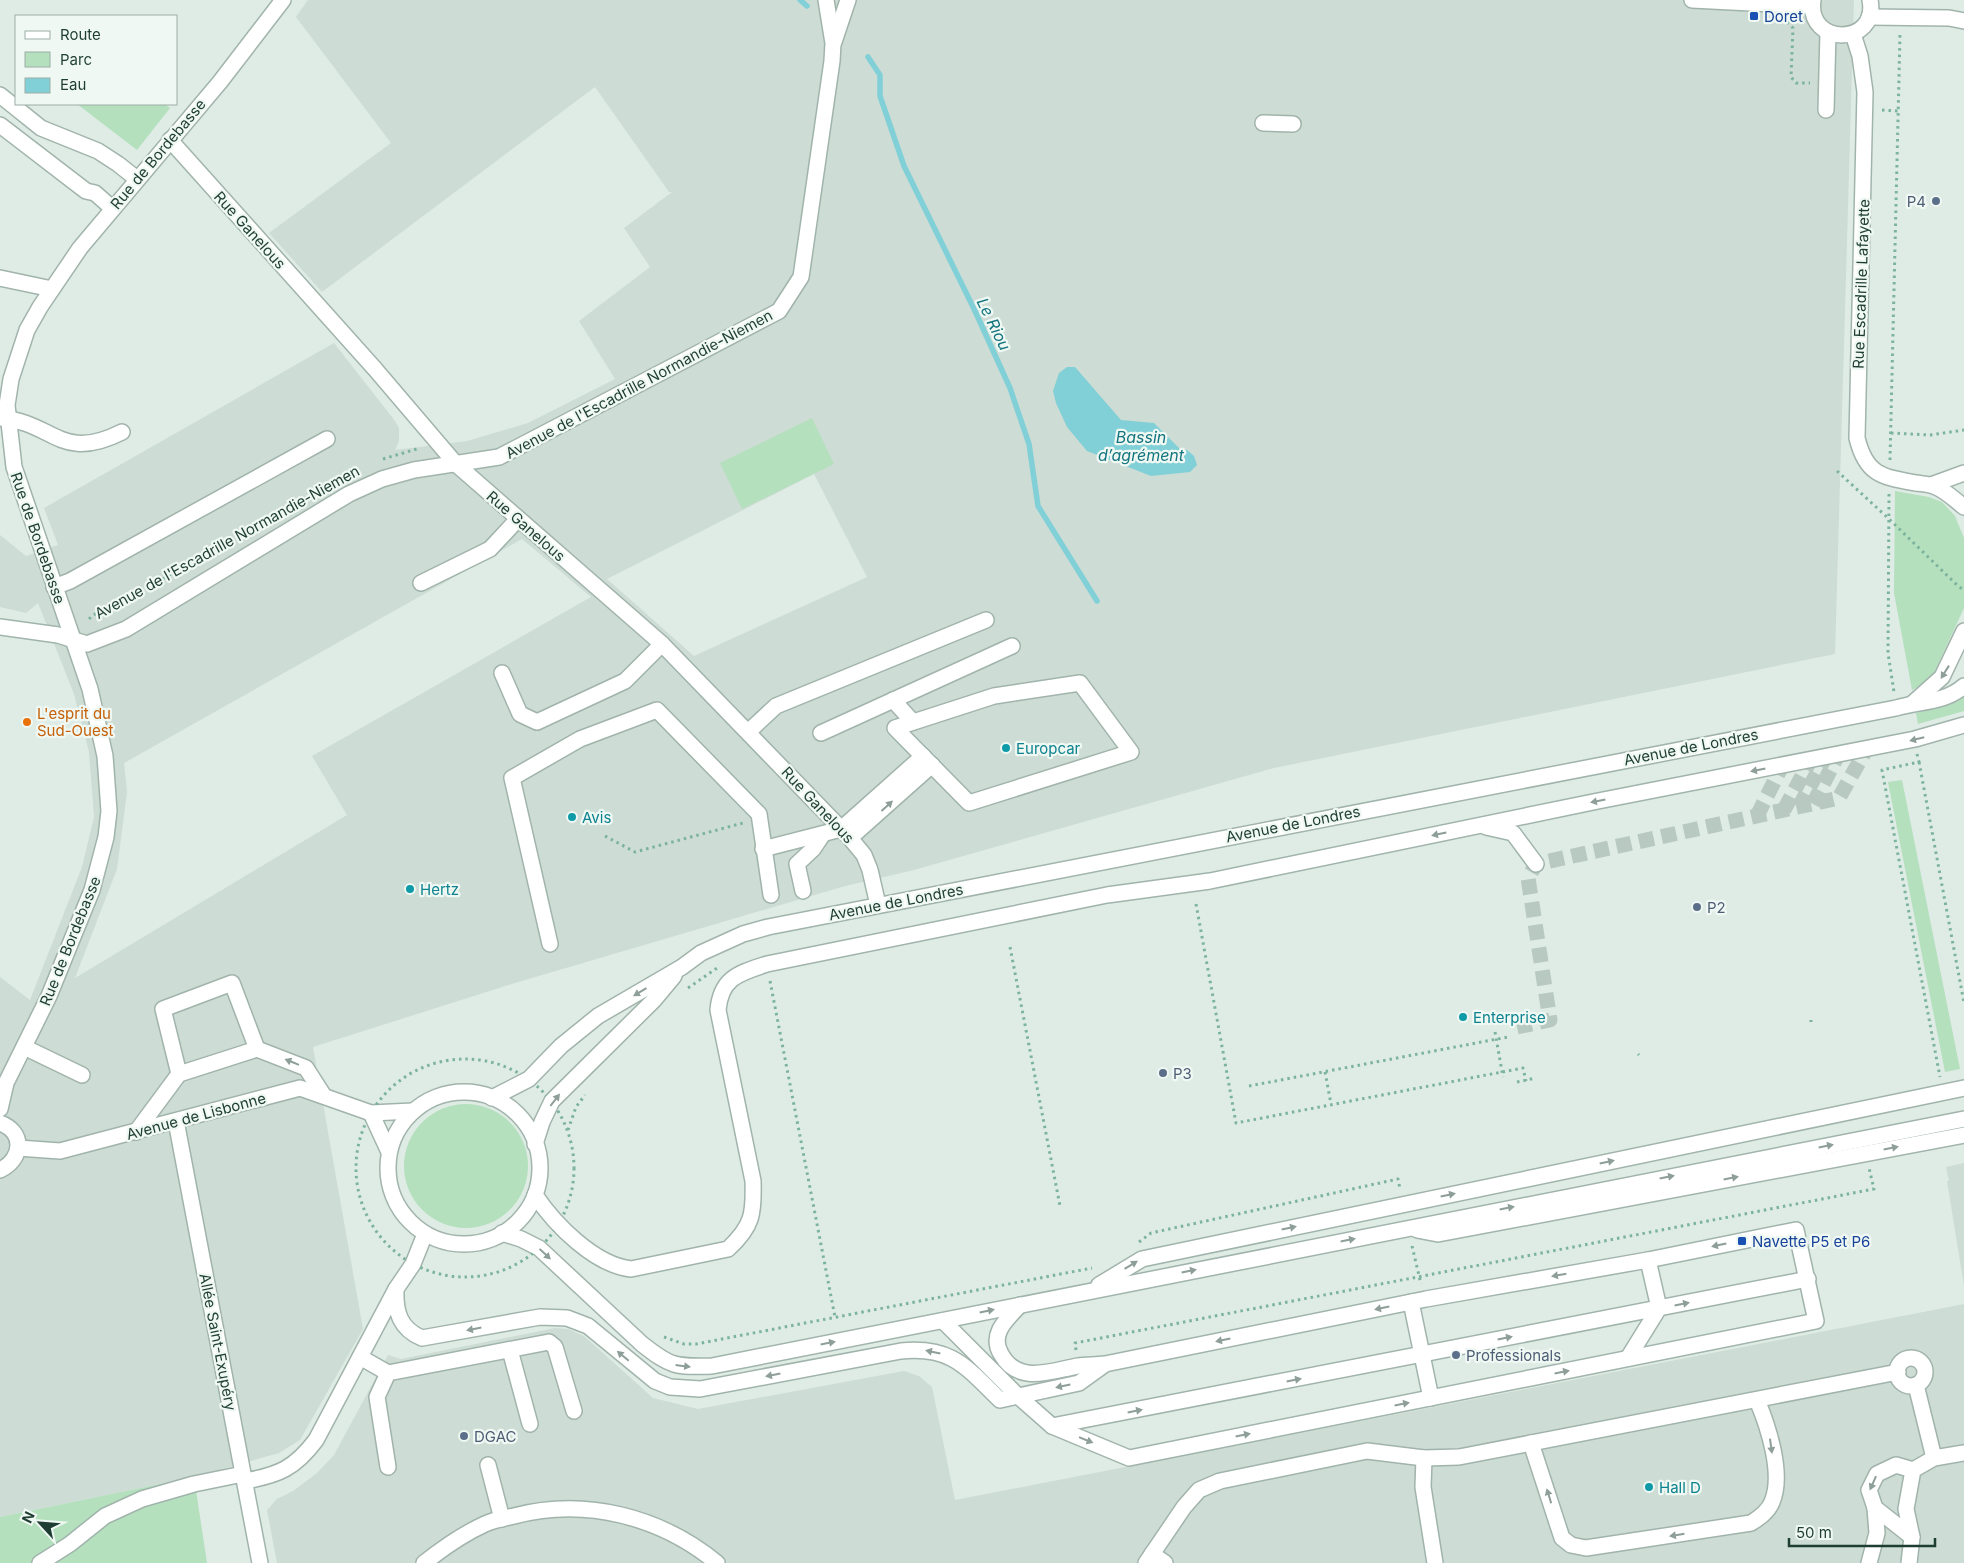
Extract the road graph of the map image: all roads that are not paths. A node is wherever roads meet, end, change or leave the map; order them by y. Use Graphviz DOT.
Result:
graph roads {
  1 [pos="283,0"];
  2 [pos="826,0"];
  3 [pos="848,0"];
  4 [pos="1692,0"];
  5 [pos="1870,0"];
  6 [pos="1813,3"];
  7 [pos="1964,15"];
  8 [pos="1869,17"];
  9 [pos="1949,18"];
  10 [pos="1964,21"];
  11 [pos="1828,32"];
  12 [pos="1853,34"];
  13 [pos="833,43"];
  14 [pos="0,95"];
  15 [pos="1826,110"];
  16 [pos="1263,123"];
  17 [pos="1293,124"];
  18 [pos="0,125"];
  19 [pos="170,140"];
  20 [pos="137,179"];
  21 [pos="112,208"];
  22 [pos="0,278"];
  23 [pos="52,289"];
  24 [pos="4,419"];
  25 [pos="122,432"];
  26 [pos="327,439"];
  27 [pos="456,464"];
  28 [pos="1964,474"];
  29 [pos="1931,485"];
  30 [pos="1964,507"];
  31 [pos="518,519"];
  32 [pos="421,583"];
  33 [pos="54,587"];
  34 [pos="986,620"];
  35 [pos="0,627"];
  36 [pos="1964,631"];
  37 [pos="73,639"];
  38 [pos="662,644"];
  39 [pos="1012,646"];
  40 [pos="502,673"];
  41 [pos="1964,686"];
  42 [pos="893,700"];
  43 [pos="1912,703"];
  44 [pos="913,722"];
  45 [pos="1964,725"];
  46 [pos="748,732"];
  47 [pos="821,733"];
  48 [pos="927,761"];
  49 [pos="1478,826"];
  50 [pos="823,834"];
  51 [pos="846,834"];
  52 [pos="763,849"];
  53 [pos="1536,864"];
  54 [pos="803,891"];
  55 [pos="771,895"];
  56 [pos="878,906"];
  57 [pos="550,944"];
  58 [pos="682,967"];
  59 [pos="24,1047"];
  60 [pos="257,1049"];
  61 [pos="180,1074"];
  62 [pos="82,1075"];
  63 [pos="1964,1088"];
  64 [pos="324,1096"];
  65 [pos="492,1098"];
  66 [pos="0,1109"];
  67 [pos="413,1111"];
  68 [pos="370,1113"];
  69 [pos="1964,1119"];
  70 [pos="176,1121"];
  71 [pos="0,1123"];
  72 [pos="136,1132"];
  73 [pos="1964,1135"];
  74 [pos="535,1144"];
  75 [pos="18,1148"];
  76 [pos="389,1152"];
  77 [pos="0,1170"];
  78 [pos="535,1195"];
  79 [pos="1408,1228"];
  80 [pos="502,1233"];
  81 [pos="425,1234"];
  82 [pos="1648,1260"];
  83 [pos="1808,1279"];
  84 [pos="396,1289"];
  85 [pos="1089,1290"];
  86 [pos="1411,1302"];
  87 [pos="1020,1305"];
  88 [pos="1659,1308"];
  89 [pos="943,1321"];
  90 [pos="510,1350"];
  91 [pos="1423,1355"];
  92 [pos="360,1357"];
  93 [pos="1628,1358"];
  94 [pos="1105,1364"];
  95 [pos="1898,1372"];
  96 [pos="388,1373"];
  97 [pos="1916,1385"];
  98 [pos="999,1389"];
  99 [pos="1017,1395"];
  100 [pos="1431,1398"];
  101 [pos="1757,1400"];
  102 [pos="574,1411"];
  103 [pos="530,1424"];
  104 [pos="1052,1426"];
  105 [pos="1531,1443"];
  106 [pos="1964,1453"];
  107 [pos="1424,1458"];
  108 [pos="1934,1458"];
  109 [pos="488,1465"];
  110 [pos="388,1467"];
  111 [pos="1913,1470"];
  112 [pos="244,1478"];
  113 [pos="1875,1508"];
  114 [pos="502,1519"];
  115 [pos="1912,1537"];
  116 [pos="1149,1559"];
  117 [pos="40,1563"];
  118 [pos="260,1563"];
  119 [pos="424,1563"];
  120 [pos="717,1563"];
  121 [pos="1165,1563"];
  122 [pos="1435,1563"];
  123 [pos="1869,1563"];
  124 [pos="1909,1563"];
  1 -- 19 [label="street, Rue de Bordebasse"];
  2 -- 13 [label="street, Avenue de l'Escadrille Normandie-Niemen"];
  3 -- 13 [label="street, Avenue de l'Escadrille Normandie-Niemen"];
  4 -- 6 [label="street"];
  5 -- 8 [label="street"];
  6 -- 11 [label="street"];
  7 -- 9 [label="street"];
  8 -- 9 [label="street"];
  8 -- 12 [label="street"];
  9 -- 10 [label="street"];
  11 -- 12 [label="street"];
  11 -- 15 [label="street"];
  12 -- 29 [label="street, Rue Escadrille Lafayette"];
  13 -- 27 [label="street, Avenue de l'Escadrille Normandie-Niemen"];
  14 -- 20 [label="street"];
  16 -- 17 [label="street"];
  18 -- 21 [label="street"];
  19 -- 20 [label="street, Rue de Bordebasse"];
  19 -- 27 [label="street, Rue Ganelous"];
  20 -- 21 [label="street, Rue de Bordebasse"];
  21 -- 23 [label="street, Rue de Bordebasse"];
  22 -- 23 [label="street"];
  23 -- 24 [label="street, Rue de Bordebasse"];
  24 -- 25 [label="street"];
  24 -- 33 [label="street, Rue de Bordebasse"];
  26 -- 33 [label="street"];
  27 -- 31 [label="street, Rue Ganelous"];
  27 -- 37 [label="street, Avenue de l'Escadrille Normandie-Niemen"];
  28 -- 29 [label="street, Rue Escadrille Lafayette"];
  29 -- 30 [label="street, Rue Escadrille Lafayette"];
  31 -- 32 [label="street"];
  31 -- 38 [label="street, Rue Ganelous"];
  33 -- 37 [label="street, Rue de Bordebasse"];
  34 -- 46 [label="street"];
  35 -- 37 [label="street, Avenue de l'Escadrille Normandie-Niemen"];
  36 -- 43 [label="street, Avenue de Londres, one-way"];
  37 -- 59 [label="street, Rue de Bordebasse"];
  38 -- 40 [label="street"];
  38 -- 46 [label="street, Rue Ganelous"];
  39 -- 42 [label="street"];
  41 -- 43 [label="street, Avenue de Londres"];
  42 -- 44 [label="street"];
  42 -- 47 [label="street"];
  43 -- 56 [label="street, Avenue de Londres"];
  44 -- 48 [label="street"];
  44 -- 48 [label="street"];
  45 -- 49 [label="street, one-way"];
  46 -- 51 [label="street, Rue Ganelous"];
  48 -- 51 [label="street"];
  49 -- 53 [label="street"];
  49 -- 78 [label="street, one-way"];
  50 -- 51 [label="street"];
  50 -- 52 [label="street"];
  50 -- 54 [label="street"];
  51 -- 56 [label="street, Rue Ganelous"];
  52 -- 55 [label="street"];
  52 -- 57 [label="street"];
  56 -- 58 [label="street, Avenue de Londres"];
  58 -- 65 [label="street, Avenue de Londres, one-way"];
  74 -- 58 [label="street, Avenue de Londres, one-way"];
  59 -- 62 [label="street"];
  59 -- 66 [label="street, Rue de Bordebasse"];
  60 -- 61 [label="street"];
  60 -- 61 [label="street"];
  64 -- 60 [label="street, one-way"];
  61 -- 72 [label="street"];
  85 -- 63 [label="street, one-way"];
  64 -- 68 [label="street, Avenue de Lisbonne"];
  64 -- 70 [label="street, Avenue de Lisbonne"];
  65 -- 67 [label="street"];
  65 -- 74 [label="street"];
  67 -- 68 [label="street, Avenue de Lisbonne"];
  67 -- 76 [label="street"];
  68 -- 76 [label="street"];
  79 -- 69 [label="street, one-way"];
  70 -- 72 [label="street, Avenue de Lisbonne"];
  70 -- 112 [label="street, Allée Saint-Exupéry"];
  71 -- 75 [label="street"];
  72 -- 75 [label="street, Avenue de Lisbonne"];
  79 -- 73 [label="street, one-way"];
  74 -- 78 [label="street"];
  75 -- 77 [label="street"];
  76 -- 81 [label="street"];
  78 -- 80 [label="street"];
  85 -- 79 [label="street, one-way"];
  80 -- 81 [label="street"];
  80 -- 89 [label="street, one-way"];
  81 -- 84 [label="street"];
  83 -- 82 [label="street, one-way"];
  82 -- 86 [label="street, one-way"];
  82 -- 88 [label="street"];
  88 -- 83 [label="street, one-way"];
  83 -- 93 [label="street"];
  84 -- 92 [label="street"];
  98 -- 84 [label="street, one-way"];
  85 -- 87 [label="street"];
  86 -- 91 [label="street"];
  86 -- 94 [label="street, one-way"];
  89 -- 87 [label="street, one-way"];
  87 -- 94 [label="street"];
  91 -- 88 [label="street, one-way"];
  88 -- 93 [label="street"];
  89 -- 98 [label="street"];
  90 -- 96 [label="street"];
  90 -- 102 [label="street"];
  90 -- 103 [label="street"];
  91 -- 100 [label="street"];
  104 -- 91 [label="street, one-way"];
  92 -- 96 [label="street"];
  92 -- 112 [label="street"];
  100 -- 93 [label="street, one-way"];
  94 -- 99 [label="street, one-way"];
  95 -- 97 [label="street"];
  95 -- 97 [label="street"];
  95 -- 101 [label="street"];
  96 -- 110 [label="street"];
  97 -- 108 [label="street"];
  98 -- 99 [label="street"];
  99 -- 104 [label="street"];
  104 -- 100 [label="street, one-way"];
  101 -- 105 [label="street"];
  101 -- 105 [label="street, one-way"];
  105 -- 107 [label="street"];
  106 -- 108 [label="street"];
  107 -- 116 [label="street"];
  107 -- 122 [label="street"];
  108 -- 111 [label="street"];
  109 -- 114 [label="street"];
  111 -- 113 [label="street, one-way"];
  111 -- 115 [label="street"];
  112 -- 117 [label="street"];
  112 -- 118 [label="street, Allée Saint-Exupéry"];
  113 -- 115 [label="street"];
  113 -- 123 [label="street"];
  114 -- 119 [label="street"];
  114 -- 120 [label="street"];
  115 -- 124 [label="street"];
  116 -- 121 [label="street"];
}
